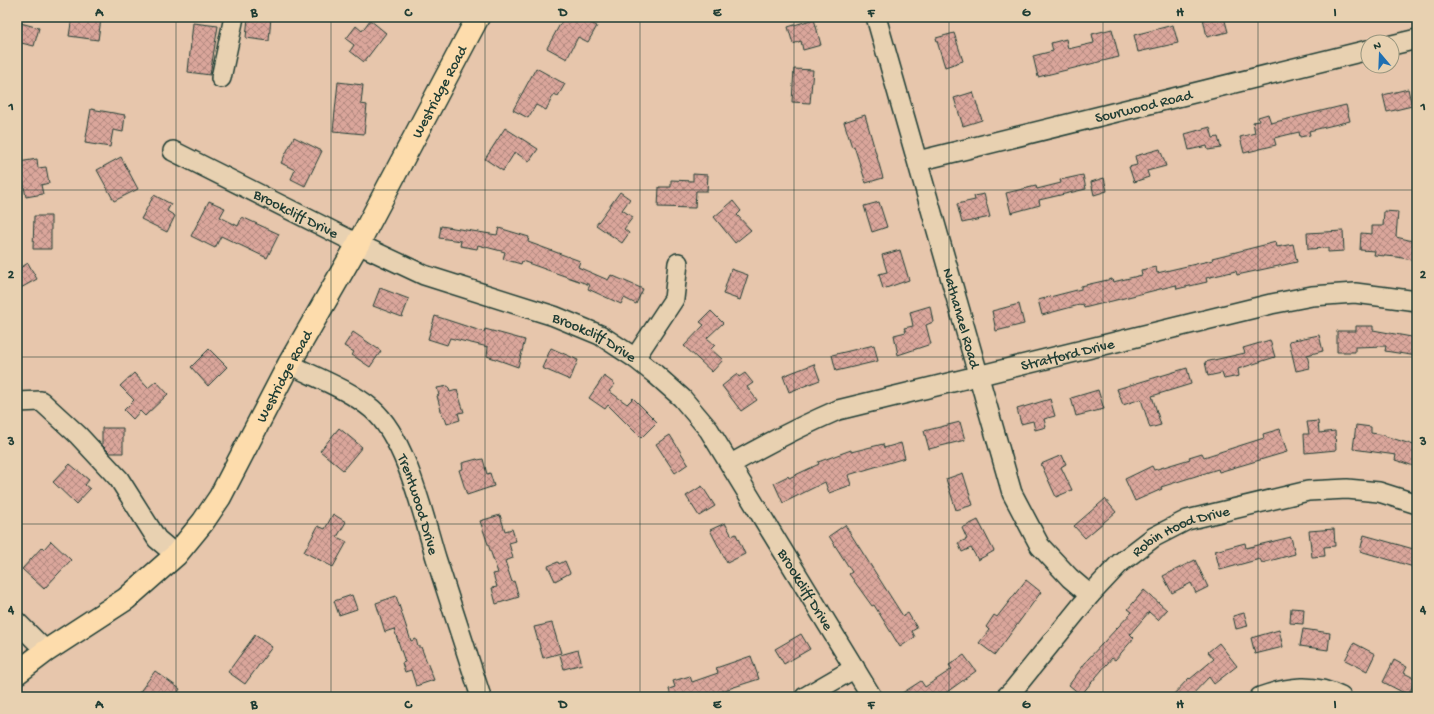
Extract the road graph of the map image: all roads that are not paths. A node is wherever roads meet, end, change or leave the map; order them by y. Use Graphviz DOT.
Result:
graph roads {
  1 [pos="234,17"];
  2 [pos="478,17"];
  3 [pos="876,17"];
  4 [pos="1417,39"];
  5 [pos="1400,43"];
  6 [pos="1360,52"];
  7 [pos="221,78"];
  8 [pos="173,151"];
  9 [pos="918,161"];
  10 [pos="358,244"];
  11 [pos="678,263"];
  12 [pos="1417,301"];
  13 [pos="635,358"];
  14 [pos="289,364"];
  15 [pos="978,376"];
  16 [pos="17,402"];
  17 [pos="730,464"];
  18 [pos="1417,504"];
  19 [pos="176,555"];
  20 [pos="1090,595"];
  21 [pos="17,622"];
  22 [pos="46,651"];
  23 [pos="855,668"];
  24 [pos="17,673"];
  25 [pos="481,697"];
  26 [pos="805,697"];
  27 [pos="872,697"];
  28 [pos="1006,697"];
  29 [pos="1260,697"];
  30 [pos="1341,697"];
  1 -- 7 [label="street"];
  2 -- 10 [label="main road, Westridge Road"];
  3 -- 9 [label="street, Nathanael Road"];
  4 -- 5 [label="street"];
  6 -- 9 [label="street, Sourwood Road"];
  8 -- 10 [label="street, Brookcliff Drive"];
  9 -- 15 [label="street, Nathanael Road"];
  10 -- 13 [label="street, Brookcliff Drive"];
  10 -- 14 [label="main road, Westridge Road"];
  11 -- 13 [label="street"];
  12 -- 15 [label="street, Stratford Drive"];
  13 -- 17 [label="street, Brookcliff Drive"];
  14 -- 19 [label="main road, Westridge Road"];
  14 -- 25 [label="street, Trentwood Drive"];
  15 -- 17 [label="street, Stratford Drive"];
  15 -- 20 [label="street, Nathanael Road"];
  16 -- 19 [label="street"];
  17 -- 23 [label="street, Brookcliff Drive"];
  18 -- 20 [label="street, Robin Hood Drive"];
  19 -- 22 [label="main road, Westridge Road"];
  20 -- 28 [label="street, Robin Hood Drive"];
  21 -- 22 [label="street"];
  22 -- 24 [label="main road, Westridge Road"];
  23 -- 26 [label="street"];
  23 -- 27 [label="street, Brookcliff Drive"];
  29 -- 30 [label="street"];
}
